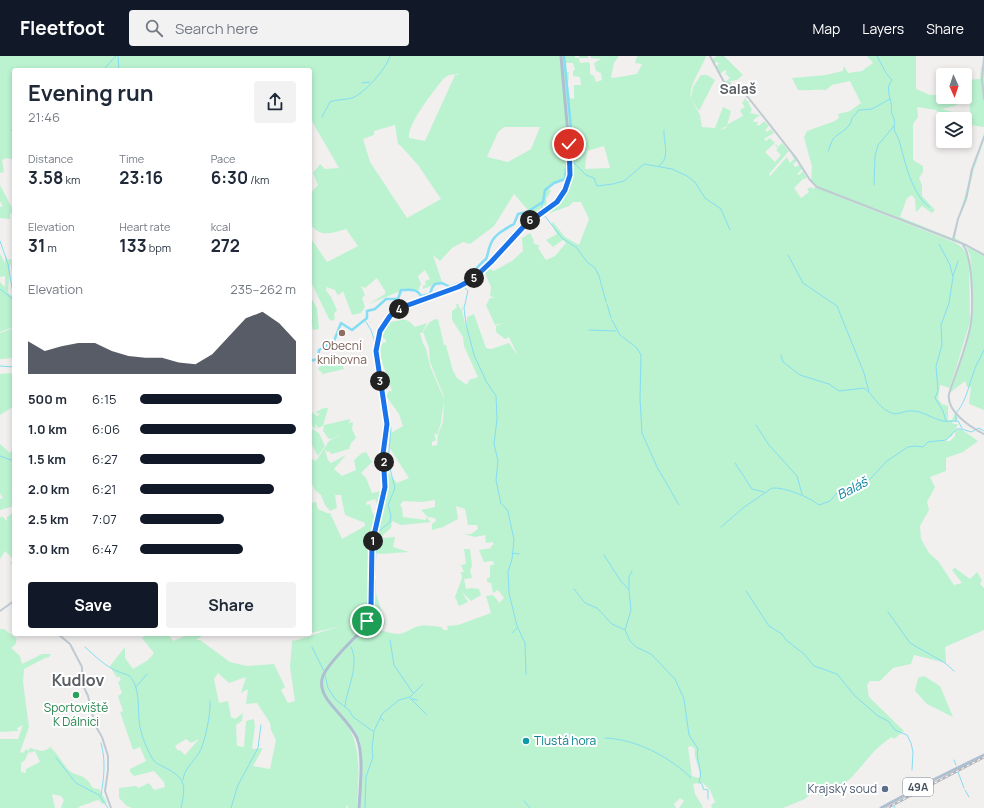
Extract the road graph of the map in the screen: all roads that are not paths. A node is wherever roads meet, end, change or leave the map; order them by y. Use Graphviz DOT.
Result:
graph roads {
  1 [pos="561,56"];
  2 [pos="710,56"];
  3 [pos="984,57"];
  4 [pos="984,99"];
  5 [pos="984,137"];
  6 [pos="953,240"];
  7 [pos="963,245"];
  8 [pos="984,255"];
  9 [pos="984,434"];
  10 [pos="12,602"];
  11 [pos="0,611"];
  12 [pos="60,636"];
  13 [pos="984,755"];
  14 [pos="111,808"];
  15 [pos="359,808"];
  16 [pos="881,808"];
  1 -- 15 [label="main road"];
  2 -- 6 [label="street"];
  3 -- 4 [label="street"];
  5 -- 6 [label="street"];
  6 -- 7 [label="street"];
  7 -- 8 [label="street"];
  7 -- 9 [label="street"];
  10 -- 11 [label="street"];
  12 -- 14 [label="street"];
  13 -- 16 [label="main road, 49A"];
}
